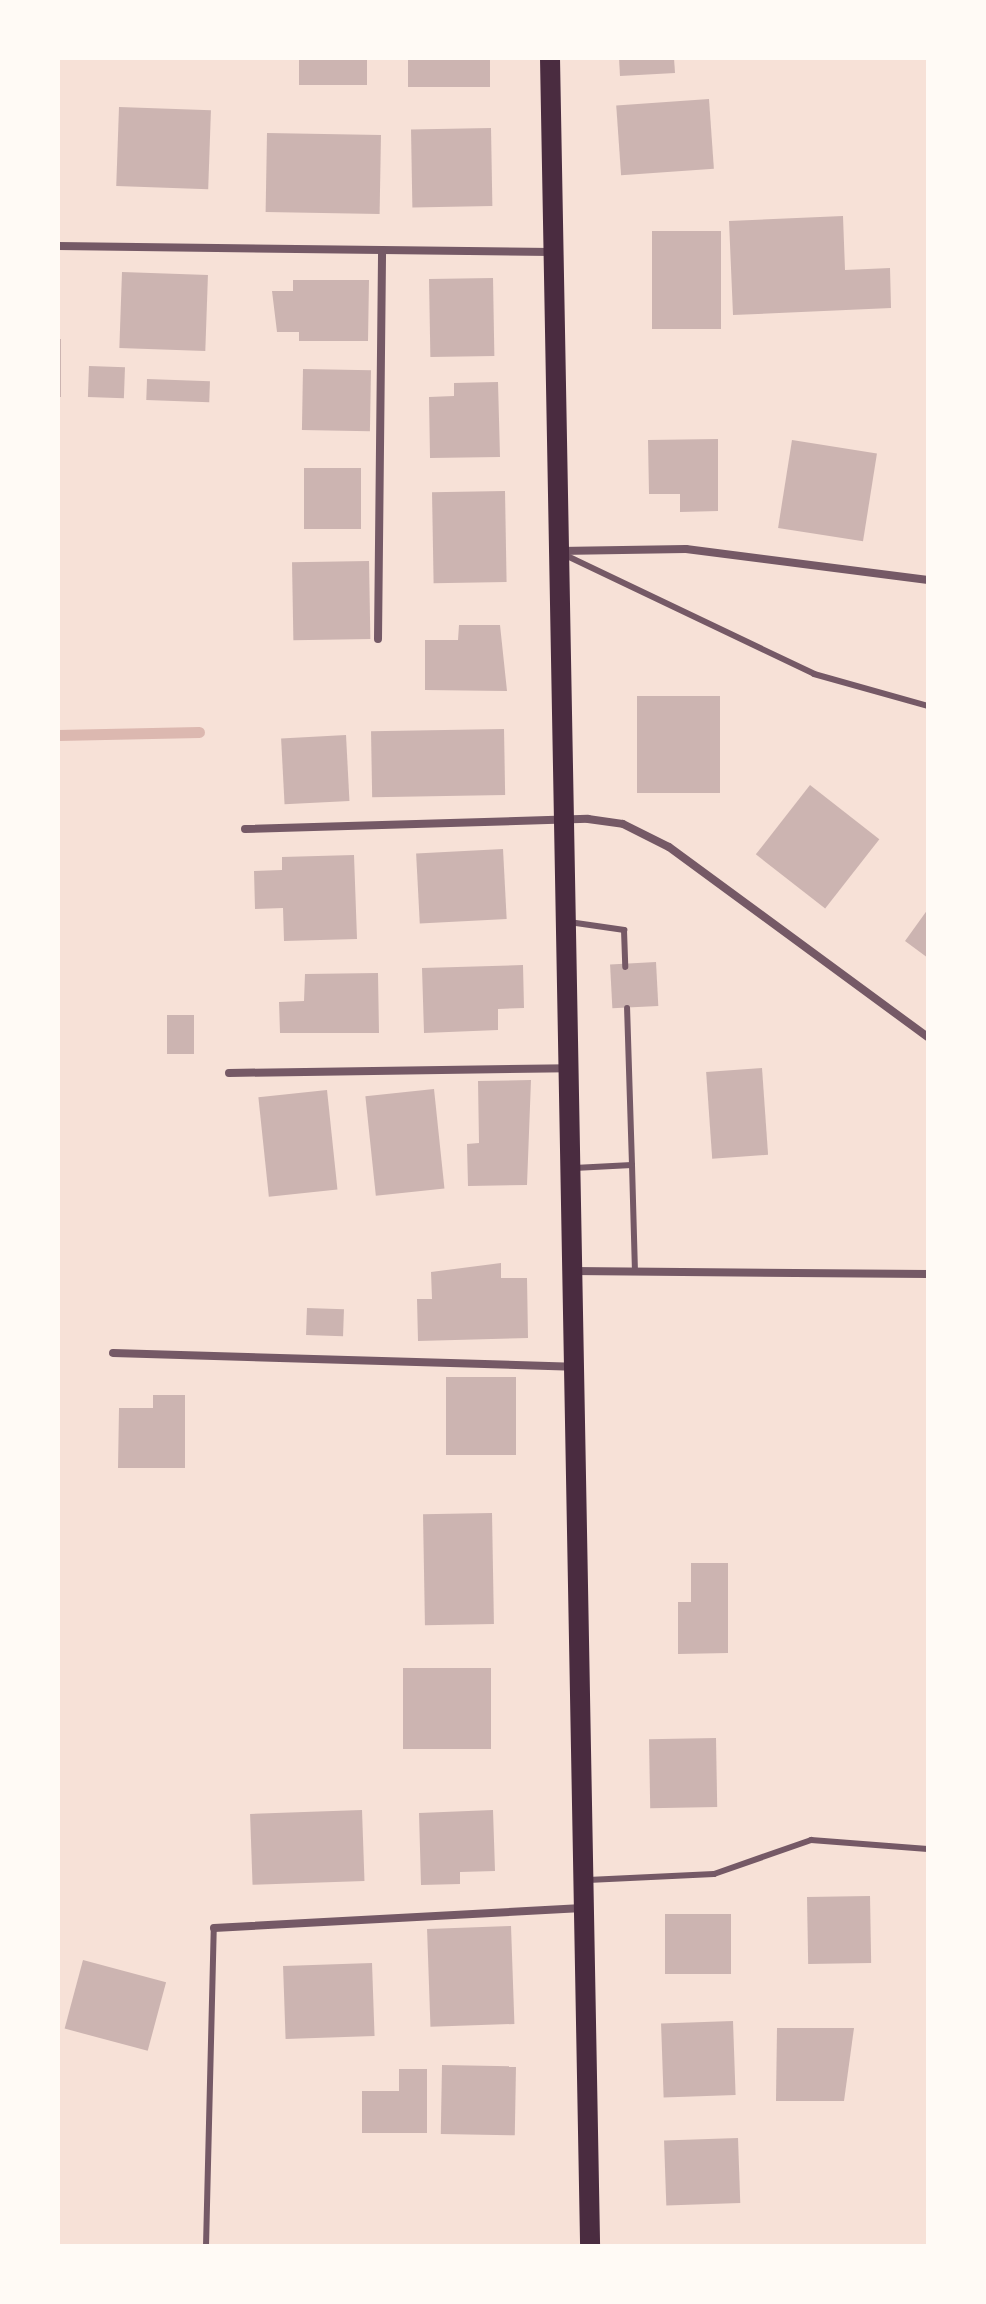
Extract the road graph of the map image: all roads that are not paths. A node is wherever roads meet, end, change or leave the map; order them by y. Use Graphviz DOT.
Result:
graph roads {
  1 [pos="550,58"];
  2 [pos="58,246"];
  3 [pos="382,250"];
  4 [pos="553,252"];
  5 [pos="558,551"];
  6 [pos="928,580"];
  7 [pos="378,639"];
  8 [pos="928,706"];
  9 [pos="564,820"];
  10 [pos="245,829"];
  11 [pos="566,921"];
  12 [pos="625,967"];
  13 [pos="627,1008"];
  14 [pos="928,1037"];
  15 [pos="569,1068"];
  16 [pos="229,1073"];
  17 [pos="632,1165"];
  18 [pos="570,1168"];
  19 [pos="572,1271"];
  20 [pos="635,1271"];
  21 [pos="928,1274"];
  22 [pos="113,1353"];
  23 [pos="573,1367"];
  24 [pos="928,1849"];
  25 [pos="582,1880"];
  26 [pos="583,1908"];
  27 [pos="214,1928"];
  28 [pos="206,2246"];
  29 [pos="590,2246"];
  1 -- 4 [label="main road"];
  2 -- 3 [label="street"];
  3 -- 4 [label="street"];
  3 -- 7 [label="street"];
  4 -- 5 [label="main road"];
  5 -- 6 [label="street"];
  5 -- 8 [label="lane"];
  5 -- 9 [label="main road"];
  9 -- 10 [label="street"];
  9 -- 11 [label="main road"];
  9 -- 14 [label="street"];
  11 -- 12 [label="lane"];
  11 -- 15 [label="main road"];
  13 -- 17 [label="lane"];
  15 -- 16 [label="street"];
  15 -- 18 [label="main road"];
  17 -- 18 [label="lane"];
  17 -- 20 [label="lane"];
  18 -- 19 [label="main road"];
  19 -- 20 [label="street"];
  19 -- 23 [label="main road"];
  20 -- 21 [label="street"];
  22 -- 23 [label="street"];
  23 -- 25 [label="main road"];
  24 -- 25 [label="lane"];
  25 -- 26 [label="main road"];
  26 -- 27 [label="street"];
  26 -- 29 [label="main road"];
  27 -- 28 [label="lane"];
}
